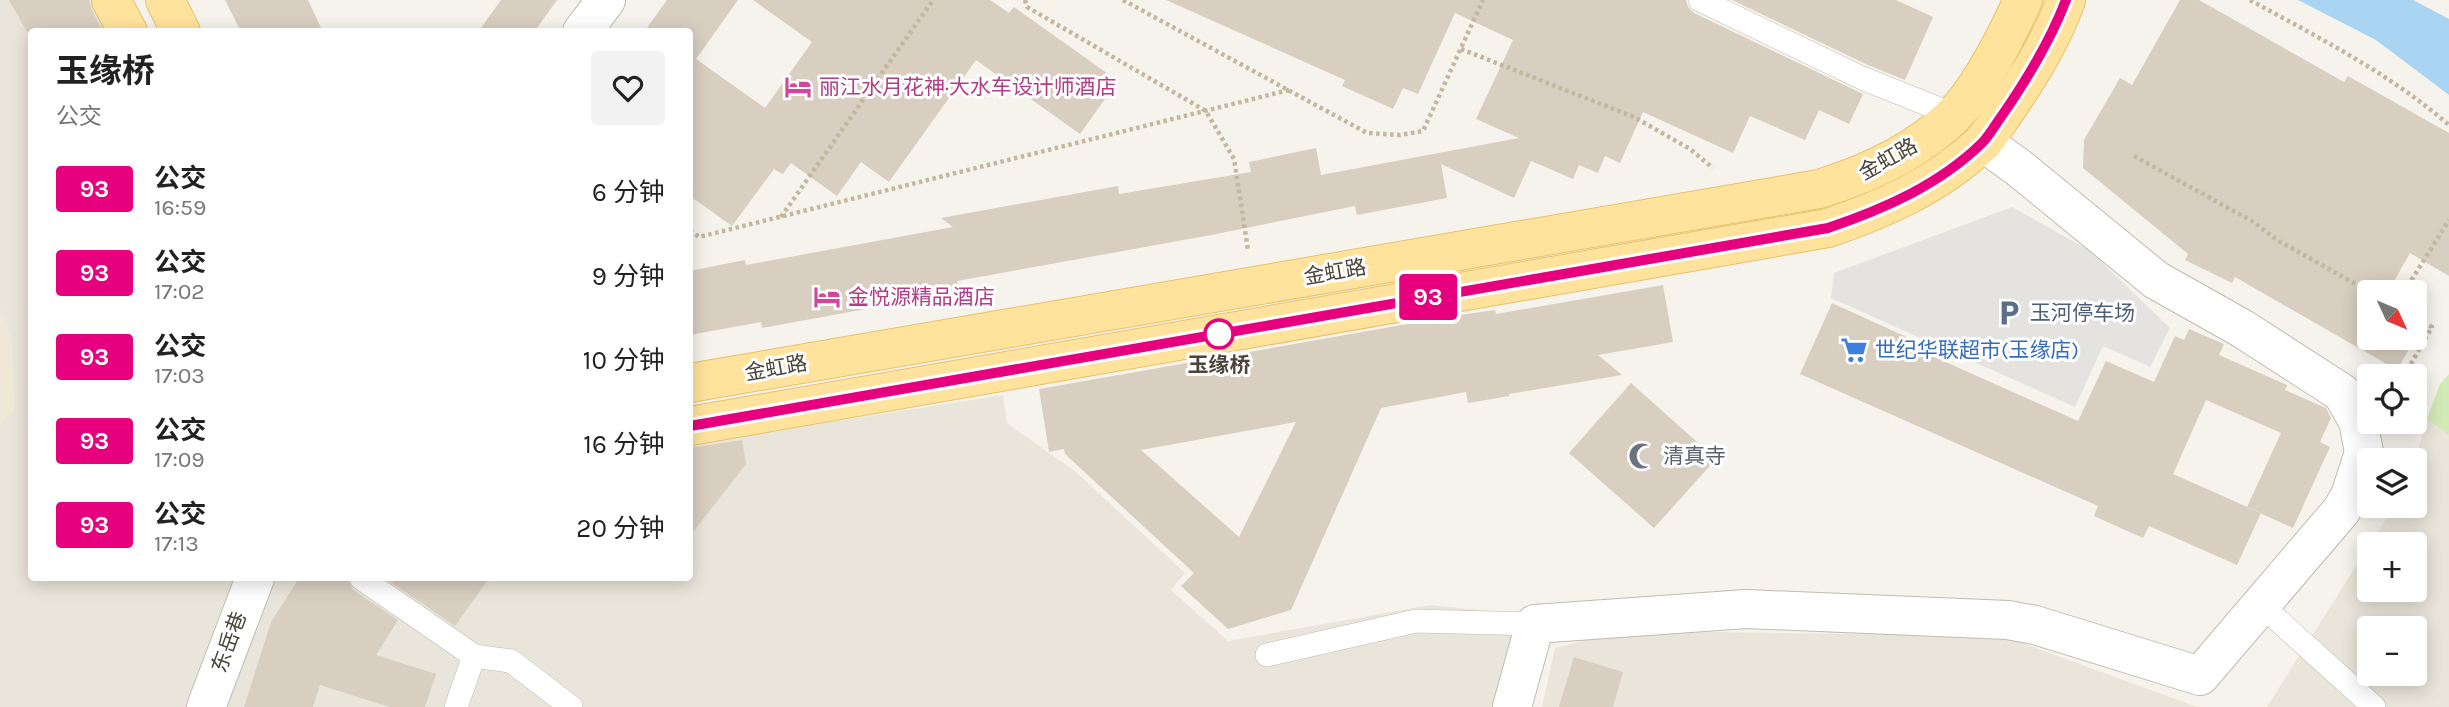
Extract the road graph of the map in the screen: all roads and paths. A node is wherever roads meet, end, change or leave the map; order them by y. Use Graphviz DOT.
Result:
graph roads {
  1 [pos="111,0"];
  2 [pos="165,0"];
  3 [pos="607,0"];
  4 [pos="933,0"];
  5 [pos="1025,0"];
  6 [pos="1123,0"];
  7 [pos="1483,0"];
  8 [pos="1700,0"];
  9 [pos="2023,0"];
  10 [pos="2250,0"];
  11 [pos="2065,3"];
  12 [pos="126,28"];
  13 [pos="179,28"];
  14 [pos="585,28"];
  15 [pos="1461,49"];
  16 [pos="1289,90"];
  17 [pos="1206,111"];
  18 [pos="1954,114"];
  19 [pos="2449,125"];
  20 [pos="1983,142"];
  21 [pos="2134,156"];
  22 [pos="1750,201"];
  23 [pos="780,217"];
  24 [pos="2449,220"];
  25 [pos="693,232"];
  26 [pos="2412,280"];
  27 [pos="2357,285"];
  28 [pos="1254,286"];
  29 [pos="693,382"];
  30 [pos="693,425"];
  31 [pos="254,581"];
  32 [pos="365,581"];
  33 [pos="2261,605"];
  34 [pos="1535,624"];
  35 [pos="1267,655"];
  36 [pos="474,656"];
  37 [pos="205,707"];
  38 [pos="456,707"];
  39 [pos="571,707"];
  40 [pos="1512,707"];
  41 [pos="2374,707"];
  1 -- 12 [label="main road"];
  2 -- 13 [label="main road"];
  3 -- 14 [label="street"];
  4 -- 23 [label="path"];
  5 -- 17 [label="path"];
  6 -- 16 [label="path"];
  7 -- 15 [label="path"];
  8 -- 18 [label="lane"];
  9 -- 18 [label="main road, 金虹路"];
  10 -- 19 [label="path"];
  11 -- 20 [label="main road"];
  15 -- 16 [label="path"];
  15 -- 22 [label="path"];
  16 -- 17 [label="path"];
  17 -- 23 [label="path"];
  17 -- 28 [label="path"];
  18 -- 22 [label="main road, 金虹路"];
  20 -- 30 [label="main road"];
  20 -- 33 [label="street"];
  21 -- 27 [label="path"];
  22 -- 28 [label="main road, 金虹路"];
  23 -- 25 [label="path"];
  24 -- 26 [label="path"];
  28 -- 29 [label="main road, 金虹路"];
  31 -- 37 [label="street, 东岳巷"];
  32 -- 36 [label="lane"];
  33 -- 34 [label="street"];
  33 -- 41 [label="lane"];
  34 -- 35 [label="lane"];
  34 -- 40 [label="street"];
  36 -- 38 [label="lane"];
  36 -- 39 [label="lane"];
}
